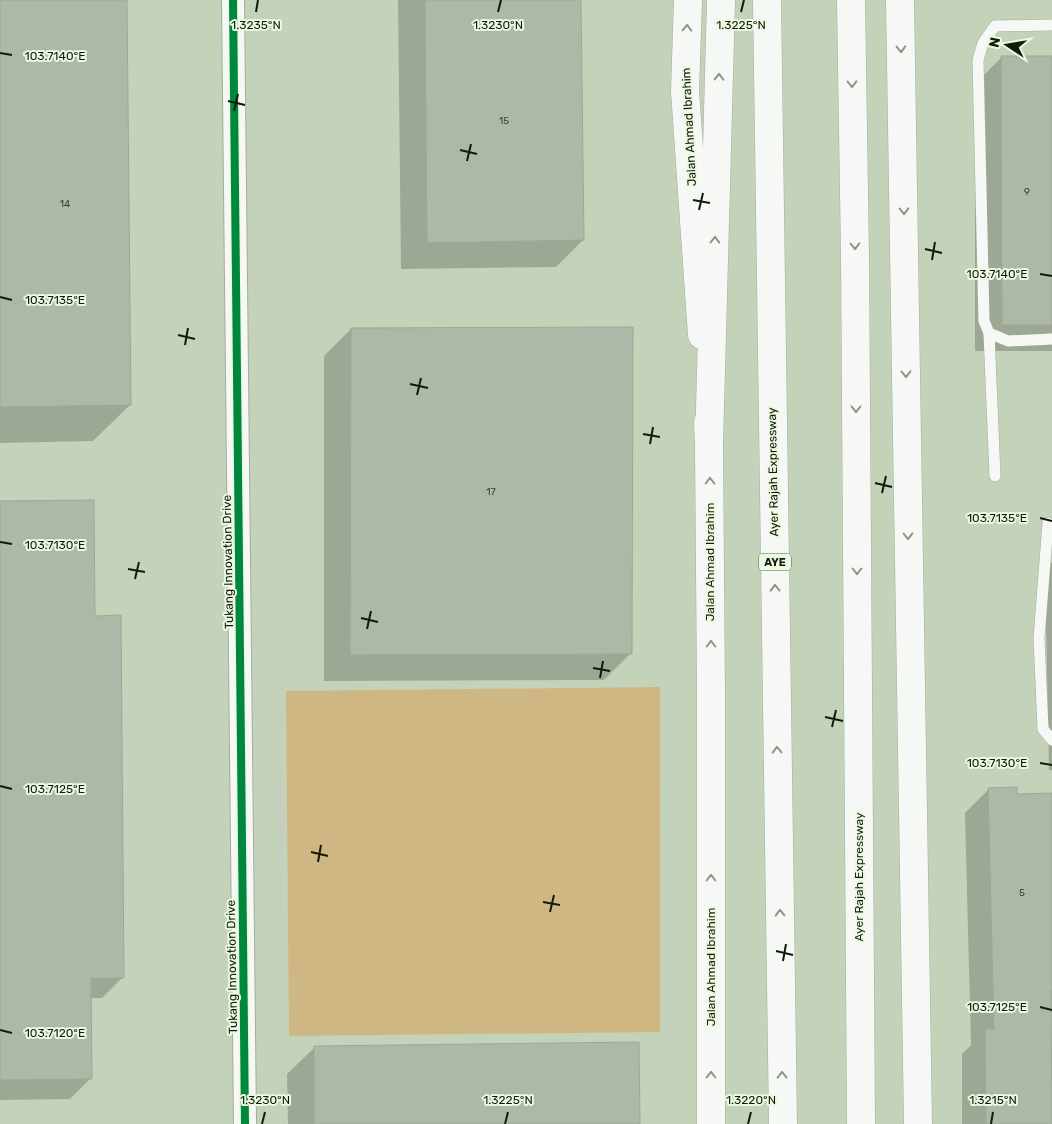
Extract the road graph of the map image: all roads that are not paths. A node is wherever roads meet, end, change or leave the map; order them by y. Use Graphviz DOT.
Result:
graph roads {
  1 [pos="233,0"];
  2 [pos="688,0"];
  3 [pos="721,0"];
  4 [pos="767,0"];
  5 [pos="851,0"];
  6 [pos="900,0"];
  7 [pos="1052,25"];
  8 [pos="988,333"];
  9 [pos="1052,339"];
  10 [pos="709,446"];
  11 [pos="994,476"];
  12 [pos="1048,523"];
  13 [pos="1052,740"];
  14 [pos="245,1124"];
  15 [pos="711,1124"];
  16 [pos="783,1124"];
  17 [pos="860,1124"];
  18 [pos="918,1124"];
  1 -- 14 [label="street, Tukang Innovation Drive"];
  10 -- 2 [label="main road, Jalan Ahmad Ibrahim, one-way"];
  10 -- 3 [label="main road, one-way"];
  16 -- 4 [label="main road, Ayer Rajah Expressway / AYE, one-way"];
  5 -- 17 [label="main road, Ayer Rajah Expressway, one-way"];
  6 -- 18 [label="main road, one-way"];
  7 -- 8 [label="lane"];
  8 -- 9 [label="lane"];
  8 -- 11 [label="lane"];
  15 -- 10 [label="main road, Jalan Ahmad Ibrahim, one-way"];
  12 -- 13 [label="lane"];
}
